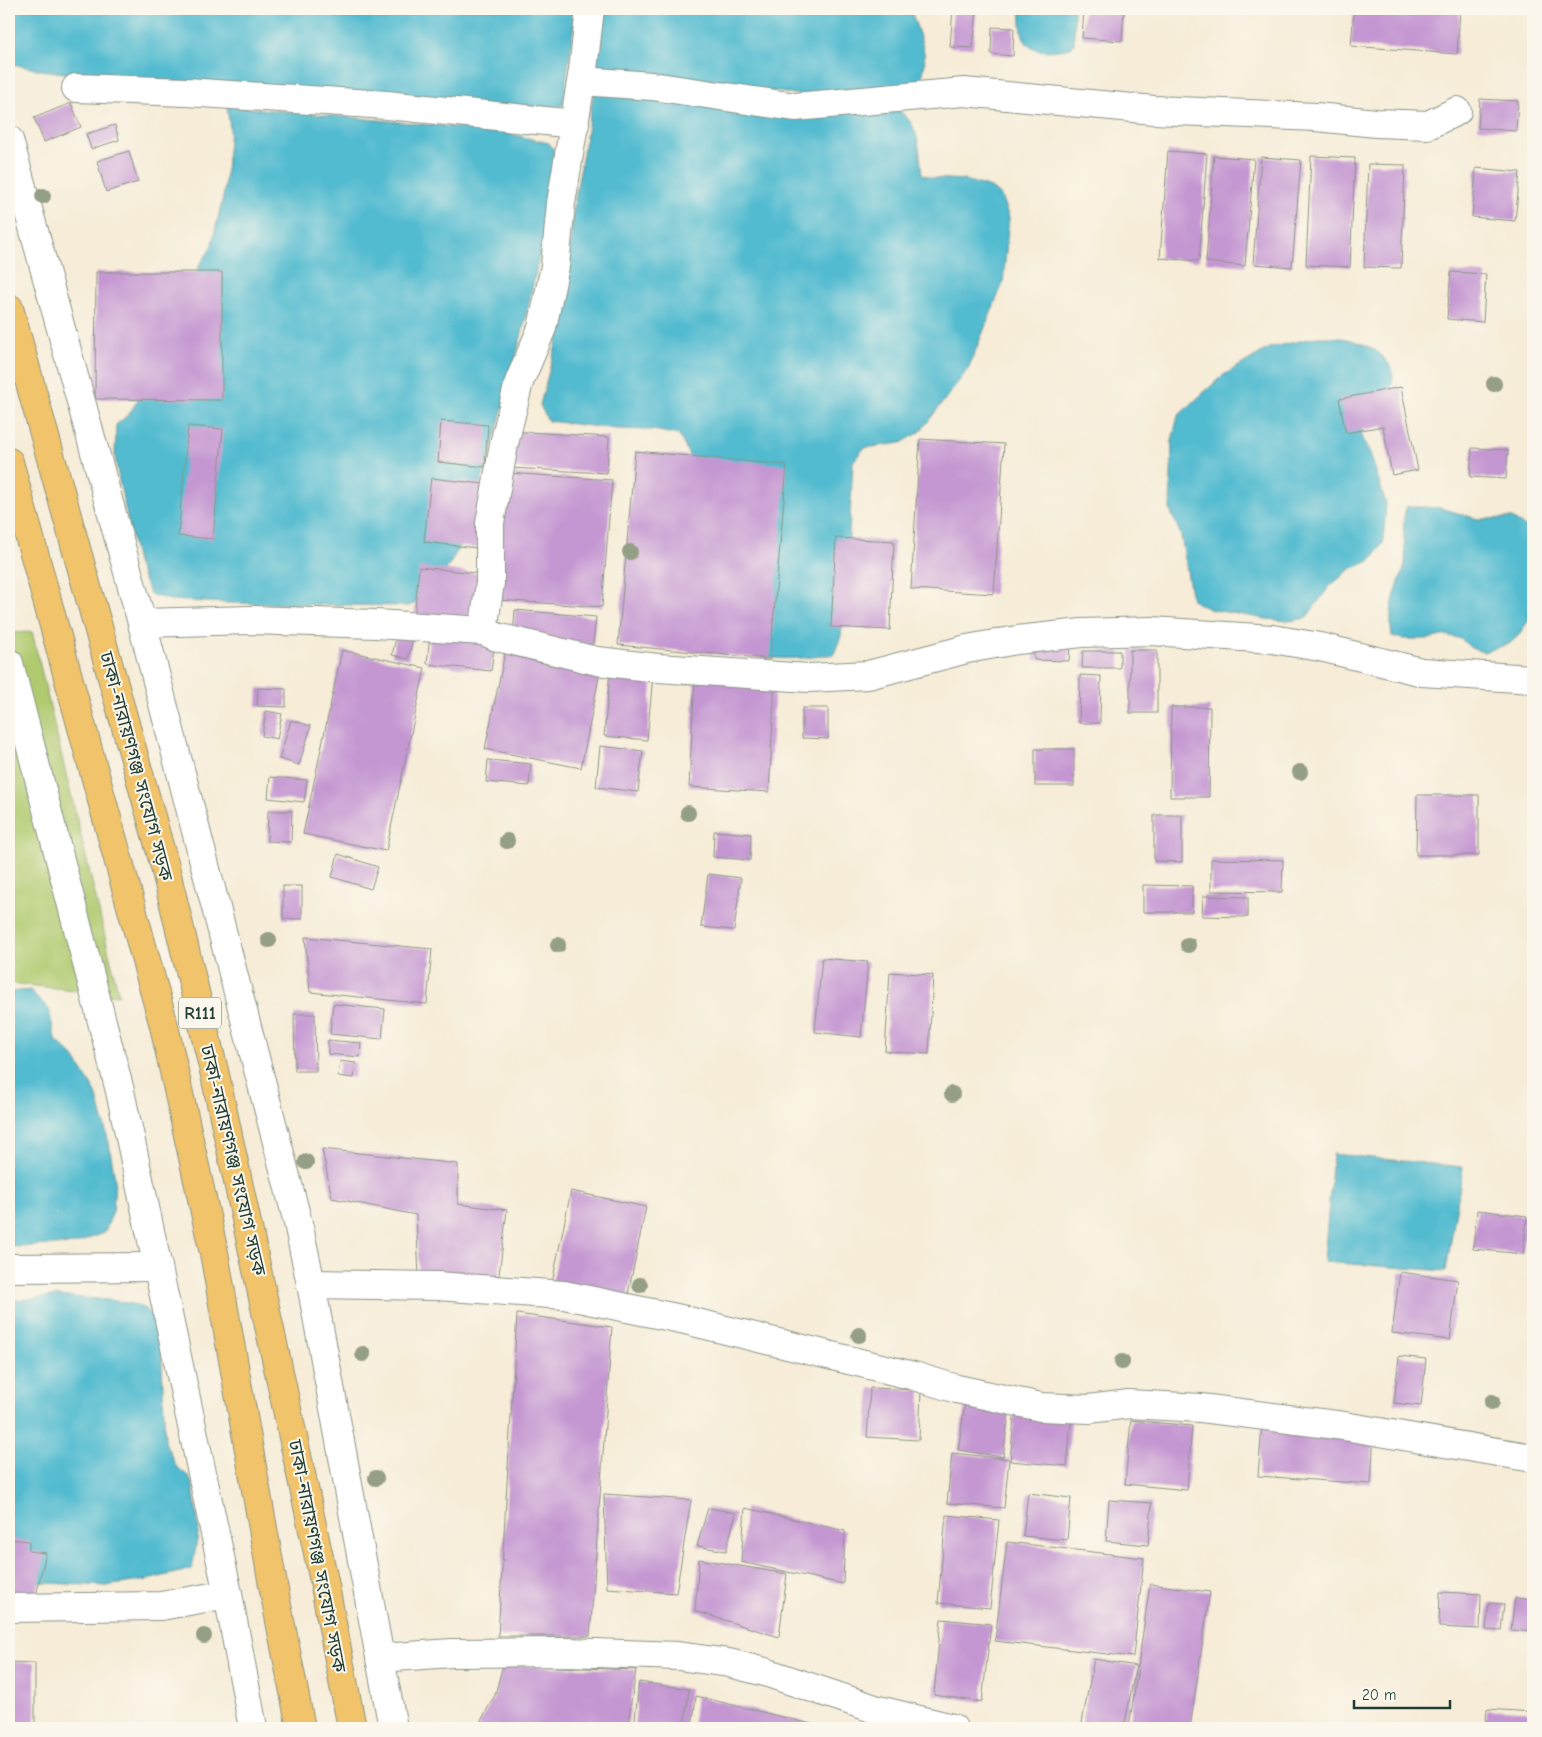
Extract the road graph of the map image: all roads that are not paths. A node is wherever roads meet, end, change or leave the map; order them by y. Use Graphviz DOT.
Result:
graph roads {
  1 [pos="590,9"];
  2 [pos="582,81"];
  3 [pos="76,88"];
  4 [pos="1458,111"];
  5 [pos="575,124"];
  6 [pos="9,140"];
  7 [pos="9,308"];
  8 [pos="9,462"];
  9 [pos="142,622"];
  10 [pos="484,631"];
  11 [pos="9,663"];
  12 [pos="1533,679"];
  13 [pos="158,1267"];
  14 [pos="9,1268"];
  15 [pos="312,1284"];
  16 [pos="1533,1458"];
  17 [pos="228,1594"];
  18 [pos="9,1608"];
  19 [pos="380,1658"];
  20 [pos="253,1728"];
  21 [pos="301,1728"];
  22 [pos="352,1728"];
  23 [pos="393,1728"];
  24 [pos="953,1728"];
  1 -- 2 [label="street"];
  2 -- 4 [label="street"];
  2 -- 5 [label="street"];
  3 -- 5 [label="street"];
  5 -- 10 [label="street"];
  6 -- 9 [label="street"];
  7 -- 22 [label="main road, ঢাকা-নারায়ণগঞ্জ সংযোগ সড়ক / R111"];
  8 -- 21 [label="main road, ঢাকা-নারায়ণগঞ্জ সংযোগ সড়ক / R111"];
  9 -- 10 [label="street"];
  9 -- 15 [label="street"];
  10 -- 12 [label="street"];
  11 -- 13 [label="street"];
  13 -- 14 [label="street"];
  13 -- 17 [label="street"];
  15 -- 16 [label="street"];
  15 -- 19 [label="street"];
  17 -- 18 [label="street"];
  17 -- 20 [label="street"];
  19 -- 23 [label="street"];
  19 -- 24 [label="street"];
}
